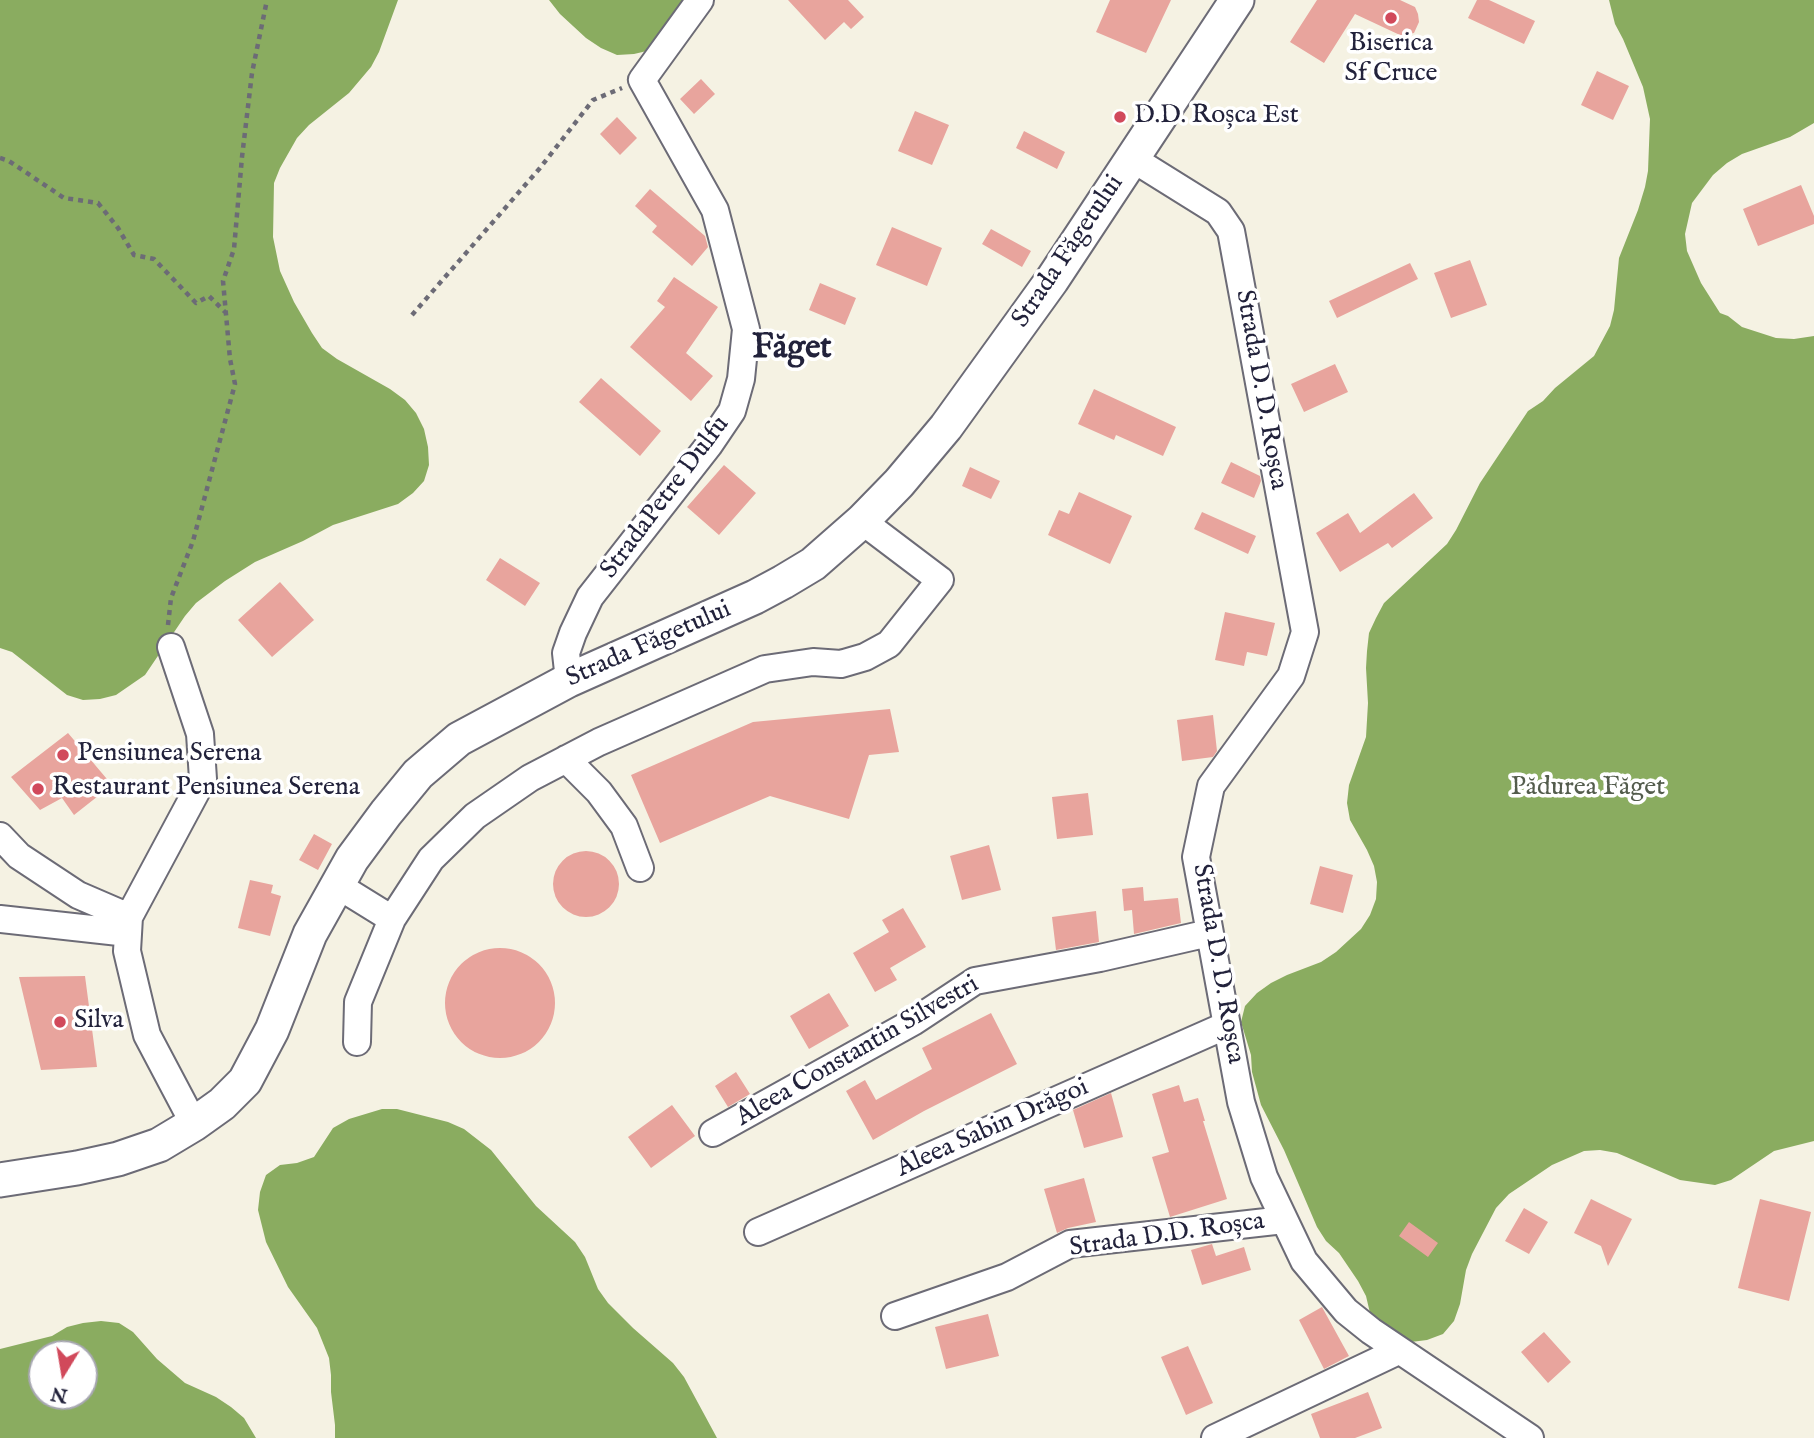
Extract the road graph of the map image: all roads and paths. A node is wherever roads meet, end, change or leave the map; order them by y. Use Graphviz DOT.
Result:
graph roads {
  1 [pos="267,0"];
  2 [pos="699,0"];
  3 [pos="1237,0"];
  4 [pos="642,80"];
  5 [pos="0,158"];
  6 [pos="1133,159"];
  7 [pos="226,313"];
  8 [pos="412,314"];
  9 [pos="862,521"];
  10 [pos="171,647"];
  11 [pos="569,680"];
  12 [pos="566,759"];
  13 [pos="0,836"];
  14 [pos="640,868"];
  15 [pos="337,885"];
  16 [pos="0,919"];
  17 [pos="392,919"];
  18 [pos="128,925"];
  19 [pos="1209,933"];
  20 [pos="1227,1025"];
  21 [pos="357,1042"];
  22 [pos="194,1124"];
  23 [pos="713,1133"];
  24 [pos="0,1180"];
  25 [pos="1284,1220"];
  26 [pos="758,1232"];
  27 [pos="895,1316"];
  28 [pos="1398,1350"];
  29 [pos="1214,1438"];
  30 [pos="1530,1438"];
  1 -- 7 [label="path"];
  2 -- 4 [label="street"];
  3 -- 6 [label="main road, Strada Făgetului"];
  4 -- 8 [label="path"];
  4 -- 11 [label="street, StradaPetre Dulfu"];
  5 -- 7 [label="path"];
  6 -- 9 [label="main road, Strada Făgetului"];
  6 -- 19 [label="street, Strada D. D. Roșca"];
  7 -- 10 [label="path"];
  9 -- 11 [label="main road, Strada Făgetului"];
  9 -- 12 [label="street"];
  10 -- 18 [label="street"];
  11 -- 15 [label="main road, Strada Făgetului"];
  12 -- 14 [label="street"];
  12 -- 17 [label="street"];
  13 -- 18 [label="street"];
  15 -- 17 [label="street"];
  15 -- 22 [label="main road, Strada Făgetului"];
  16 -- 18 [label="street"];
  17 -- 21 [label="street"];
  18 -- 22 [label="street"];
  19 -- 20 [label="street, Strada D. D. Roșca"];
  19 -- 23 [label="street, Aleea Constantin Silvestri"];
  20 -- 25 [label="street, Strada D. D. Roșca"];
  20 -- 26 [label="street, Aleea Sabin Drăgoi"];
  22 -- 24 [label="main road, Strada Făgetului"];
  25 -- 27 [label="street, Strada D.D. Roșca"];
  25 -- 28 [label="street, Strada D. D. Roșca"];
  28 -- 29 [label="street"];
  28 -- 30 [label="street, Strada D. D. Roșca"];
}
